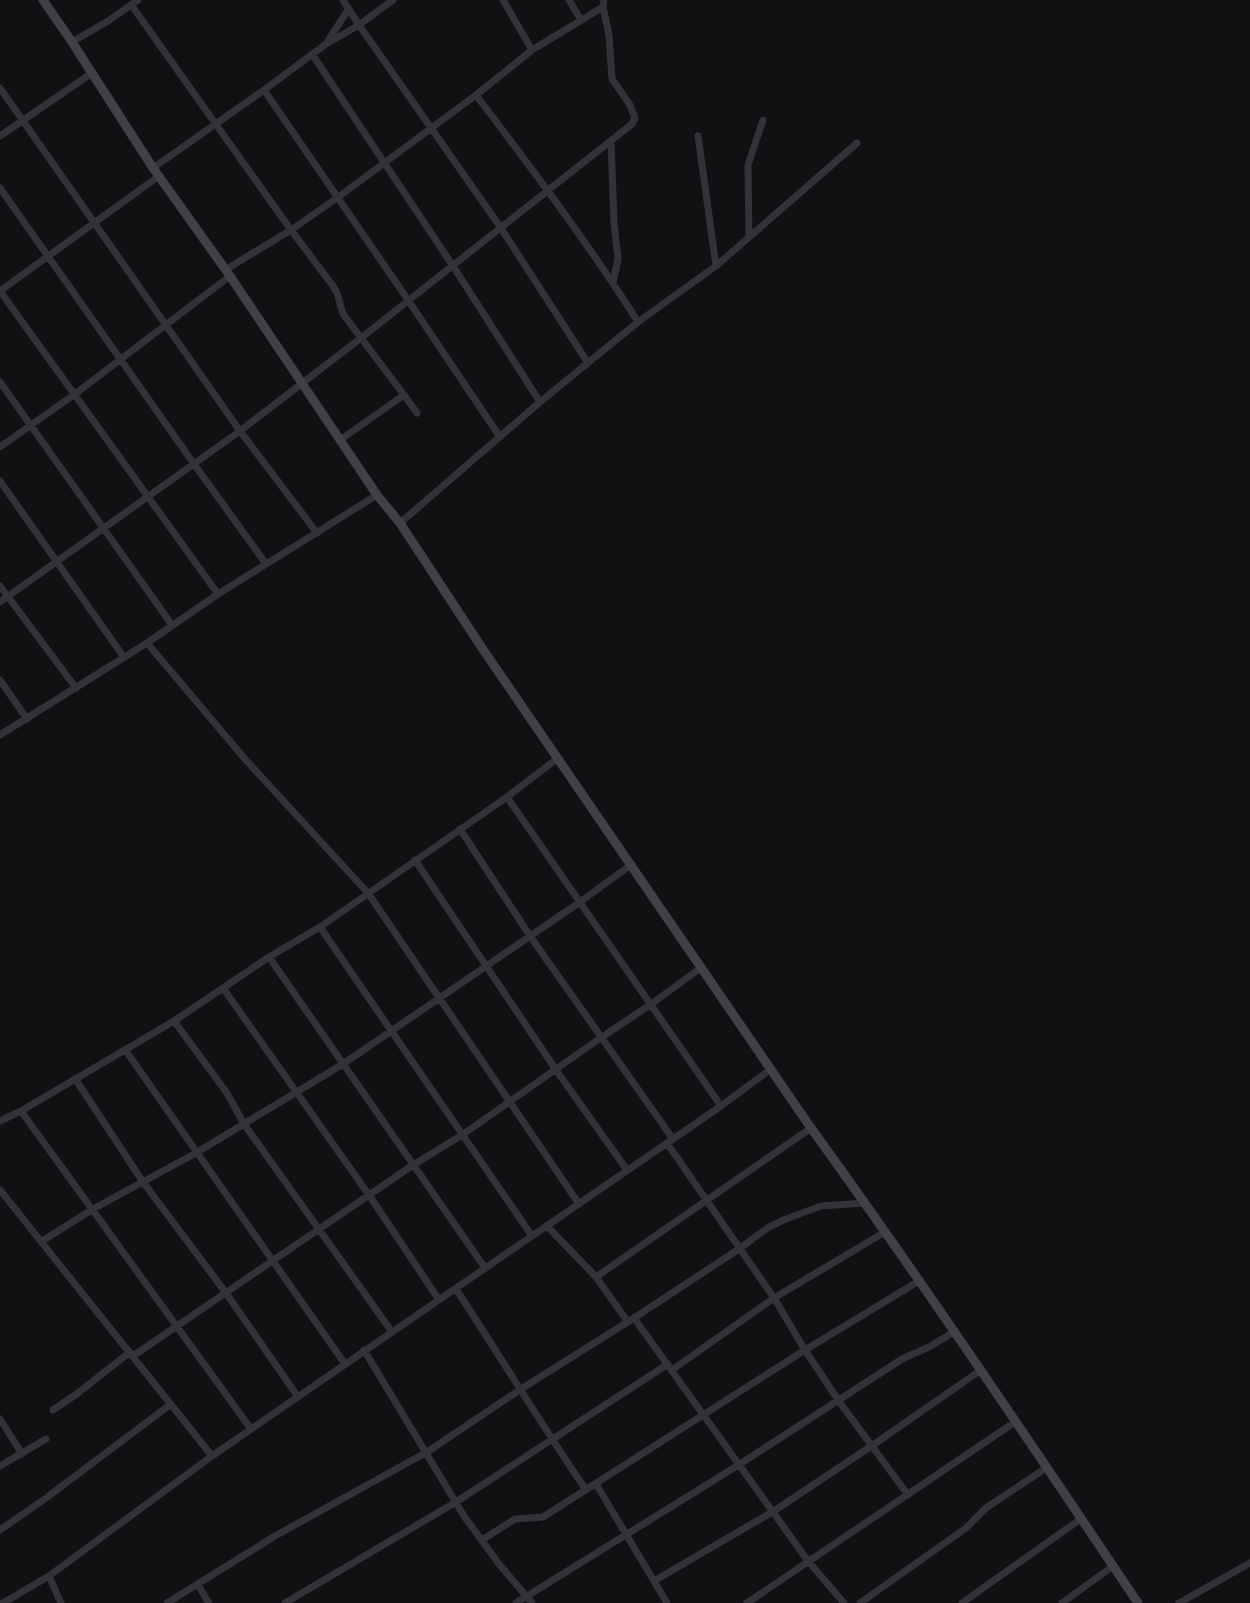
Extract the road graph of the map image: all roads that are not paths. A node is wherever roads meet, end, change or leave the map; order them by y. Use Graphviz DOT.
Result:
graph roads {
  1 [pos="43,0"];
  2 [pos="138,0"];
  3 [pos="343,0"];
  4 [pos="393,0"];
  5 [pos="502,0"];
  6 [pos="569,0"];
  7 [pos="603,4"];
  8 [pos="132,6"];
  9 [pos="348,10"];
  10 [pos="581,20"];
  11 [pos="359,25"];
  12 [pos="72,42"];
  13 [pos="326,44"];
  14 [pos="532,50"];
  15 [pos="312,54"];
  16 [pos="92,73"];
  17 [pos="0,88"];
  18 [pos="264,90"];
  19 [pos="476,94"];
  20 [pos="22,120"];
  21 [pos="763,120"];
  22 [pos="216,124"];
  23 [pos="431,128"];
  24 [pos="0,136"];
  25 [pos="698,136"];
  26 [pos="610,141"];
  27 [pos="857,143"];
  28 [pos="385,162"];
  29 [pos="156,172"];
  30 [pos="0,188"];
  31 [pos="548,191"];
  32 [pos="337,198"];
  33 [pos="96,223"];
  34 [pos="501,228"];
  35 [pos="291,230"];
  36 [pos="750,237"];
  37 [pos="48,256"];
  38 [pos="453,266"];
  39 [pos="716,266"];
  40 [pos="227,273"];
  41 [pos="613,282"];
  42 [pos="0,291"];
  43 [pos="408,300"];
  44 [pos="638,322"];
  45 [pos="166,325"];
  46 [pos="362,338"];
  47 [pos="120,359"];
  48 [pos="588,363"];
  49 [pos="0,382"];
  50 [pos="301,384"];
  51 [pos="75,394"];
  52 [pos="404,395"];
  53 [pos="540,402"];
  54 [pos="417,413"];
  55 [pos="31,424"];
  56 [pos="240,431"];
  57 [pos="500,437"];
  58 [pos="340,440"];
  59 [pos="0,447"];
  60 [pos="194,464"];
  61 [pos="0,481"];
  62 [pos="377,495"];
  63 [pos="149,497"];
  64 [pos="400,523"];
  65 [pos="104,529"];
  66 [pos="317,533"];
  67 [pos="58,562"];
  68 [pos="266,564"];
  69 [pos="0,586"];
  70 [pos="218,594"];
  71 [pos="8,597"];
  72 [pos="0,602"];
  73 [pos="172,625"];
  74 [pos="147,643"];
  75 [pos="123,656"];
  76 [pos="0,680"];
  77 [pos="76,688"];
  78 [pos="27,719"];
  79 [pos="0,735"];
  80 [pos="558,758"];
  81 [pos="507,797"];
  82 [pos="460,829"];
  83 [pos="415,860"];
  84 [pos="632,864"];
  85 [pos="368,893"];
  86 [pos="580,902"];
  87 [pos="320,926"];
  88 [pos="530,936"];
  89 [pos="269,957"];
  90 [pos="486,966"];
  91 [pos="702,967"];
  92 [pos="223,988"];
  93 [pos="439,998"];
  94 [pos="650,1005"];
  95 [pos="174,1021"];
  96 [pos="392,1030"];
  97 [pos="602,1037"];
  98 [pos="126,1050"];
  99 [pos="343,1064"];
  100 [pos="771,1069"];
  101 [pos="556,1070"];
  102 [pos="76,1080"];
  103 [pos="296,1092"];
  104 [pos="510,1101"];
  105 [pos="721,1106"];
  106 [pos="21,1111"];
  107 [pos="0,1121"];
  108 [pos="244,1124"];
  109 [pos="811,1128"];
  110 [pos="462,1135"];
  111 [pos="670,1141"];
  112 [pos="196,1153"];
  113 [pos="413,1165"];
  114 [pos="627,1170"];
  115 [pos="143,1182"];
  116 [pos="0,1190"];
  117 [pos="369,1195"];
  118 [pos="706,1201"];
  119 [pos="865,1203"];
  120 [pos="579,1204"];
  121 [pos="93,1209"];
  122 [pos="547,1226"];
  123 [pos="319,1230"];
  124 [pos="885,1232"];
  125 [pos="532,1236"];
  126 [pos="42,1241"];
  127 [pos="739,1249"];
  128 [pos="273,1261"];
  129 [pos="485,1268"];
  130 [pos="596,1277"];
  131 [pos="920,1281"];
  132 [pos="456,1289"];
  133 [pos="226,1293"];
  134 [pos="774,1298"];
  135 [pos="439,1300"];
  136 [pos="631,1320"];
  137 [pos="178,1326"];
  138 [pos="392,1332"];
  139 [pos="954,1332"];
  140 [pos="364,1350"];
  141 [pos="805,1350"];
  142 [pos="131,1354"];
  143 [pos="345,1364"];
  144 [pos="670,1367"];
  145 [pos="981,1370"];
  146 [pos="521,1388"];
  147 [pos="298,1397"];
  148 [pos="838,1400"];
  149 [pos="171,1404"];
  150 [pos="53,1410"];
  151 [pos="704,1414"];
  152 [pos="0,1420"];
  153 [pos="1015,1422"];
  154 [pos="251,1429"];
  155 [pos="46,1439"];
  156 [pos="552,1439"];
  157 [pos="873,1445"];
  158 [pos="427,1452"];
  159 [pos="22,1454"];
  160 [pos="212,1456"];
  161 [pos="740,1464"];
  162 [pos="0,1466"];
  163 [pos="1046,1468"];
  164 [pos="596,1484"];
  165 [pos="586,1490"];
  166 [pos="908,1495"];
  167 [pos="456,1502"];
  168 [pos="774,1511"];
  169 [pos="1082,1518"];
  170 [pos="0,1530"];
  171 [pos="625,1534"];
  172 [pos="482,1540"];
  173 [pos="808,1561"];
  174 [pos="1250,1563"];
  175 [pos="1113,1566"];
  176 [pos="49,1576"];
  177 [pos="654,1581"];
  178 [pos="198,1585"];
  179 [pos="527,1596"];
  180 [pos="2,1603"];
  181 [pos="61,1603"];
  182 [pos="167,1603"];
  183 [pos="209,1603"];
  184 [pos="285,1603"];
  185 [pos="516,1603"];
  186 [pos="532,1603"];
  187 [pos="667,1603"];
  188 [pos="747,1603"];
  189 [pos="844,1603"];
  190 [pos="860,1603"];
  191 [pos="962,1603"];
  192 [pos="1062,1603"];
  193 [pos="1138,1603"];
  194 [pos="1179,1603"];
  1 -- 12 [label="street"];
  2 -- 8 [label="street"];
  3 -- 9 [label="street"];
  4 -- 11 [label="street"];
  5 -- 14 [label="street"];
  6 -- 10 [label="street"];
  7 -- 10 [label="street"];
  7 -- 26 [label="street"];
  8 -- 12 [label="street"];
  8 -- 22 [label="street"];
  9 -- 11 [label="street"];
  9 -- 13 [label="street"];
  10 -- 14 [label="street"];
  11 -- 13 [label="street"];
  11 -- 23 [label="street"];
  12 -- 16 [label="street"];
  13 -- 15 [label="street"];
  14 -- 19 [label="street"];
  15 -- 18 [label="street"];
  15 -- 28 [label="street"];
  16 -- 20 [label="street"];
  16 -- 29 [label="street"];
  17 -- 20 [label="street"];
  18 -- 22 [label="street"];
  18 -- 32 [label="street"];
  19 -- 23 [label="street"];
  19 -- 31 [label="street"];
  20 -- 24 [label="street"];
  20 -- 33 [label="street"];
  21 -- 36 [label="street"];
  22 -- 29 [label="street"];
  22 -- 35 [label="street"];
  23 -- 28 [label="street"];
  23 -- 34 [label="street"];
  25 -- 39 [label="street"];
  26 -- 31 [label="street"];
  26 -- 41 [label="street"];
  27 -- 36 [label="street"];
  28 -- 32 [label="street"];
  28 -- 38 [label="street"];
  29 -- 33 [label="street"];
  29 -- 40 [label="street"];
  30 -- 37 [label="street"];
  31 -- 34 [label="street"];
  31 -- 41 [label="street"];
  32 -- 35 [label="street"];
  32 -- 43 [label="street"];
  33 -- 37 [label="street"];
  33 -- 45 [label="street"];
  34 -- 38 [label="street"];
  34 -- 48 [label="street"];
  35 -- 40 [label="street"];
  35 -- 46 [label="street"];
  36 -- 39 [label="street"];
  37 -- 42 [label="street"];
  37 -- 47 [label="street"];
  38 -- 43 [label="street"];
  38 -- 53 [label="street"];
  39 -- 44 [label="street"];
  40 -- 45 [label="street"];
  40 -- 50 [label="street"];
  41 -- 44 [label="street"];
  42 -- 51 [label="street"];
  43 -- 46 [label="street"];
  43 -- 57 [label="street"];
  44 -- 48 [label="street"];
  45 -- 47 [label="street"];
  45 -- 56 [label="street"];
  46 -- 50 [label="street"];
  46 -- 52 [label="street"];
  47 -- 51 [label="street"];
  47 -- 60 [label="street"];
  48 -- 53 [label="street"];
  49 -- 55 [label="street"];
  50 -- 56 [label="street"];
  50 -- 58 [label="street"];
  51 -- 55 [label="street"];
  51 -- 63 [label="street"];
  52 -- 54 [label="street"];
  52 -- 58 [label="street"];
  53 -- 57 [label="street"];
  55 -- 59 [label="street"];
  55 -- 65 [label="street"];
  56 -- 60 [label="street"];
  56 -- 66 [label="street"];
  57 -- 64 [label="street"];
  58 -- 62 [label="street"];
  60 -- 63 [label="street"];
  60 -- 68 [label="street"];
  61 -- 67 [label="street"];
  62 -- 64 [label="street"];
  62 -- 66 [label="street"];
  63 -- 65 [label="street"];
  63 -- 70 [label="street"];
  64 -- 80 [label="street"];
  65 -- 67 [label="street"];
  65 -- 73 [label="street"];
  66 -- 68 [label="street"];
  67 -- 71 [label="street"];
  67 -- 75 [label="street"];
  68 -- 70 [label="street"];
  69 -- 71 [label="street"];
  70 -- 73 [label="street"];
  71 -- 72 [label="street"];
  71 -- 77 [label="street"];
  73 -- 74 [label="street"];
  74 -- 75 [label="street"];
  74 -- 85 [label="street"];
  75 -- 77 [label="street"];
  76 -- 78 [label="street"];
  77 -- 78 [label="street"];
  78 -- 79 [label="street"];
  80 -- 81 [label="street"];
  80 -- 84 [label="street"];
  81 -- 82 [label="street"];
  81 -- 86 [label="street"];
  82 -- 83 [label="street"];
  82 -- 88 [label="street"];
  83 -- 85 [label="street"];
  83 -- 90 [label="street"];
  84 -- 86 [label="street"];
  84 -- 91 [label="street"];
  85 -- 87 [label="street"];
  85 -- 93 [label="street"];
  86 -- 88 [label="street"];
  86 -- 94 [label="street"];
  87 -- 89 [label="street"];
  87 -- 96 [label="street"];
  88 -- 90 [label="street"];
  88 -- 97 [label="street"];
  89 -- 92 [label="street"];
  89 -- 99 [label="street"];
  90 -- 93 [label="street"];
  90 -- 101 [label="street"];
  91 -- 94 [label="street"];
  91 -- 100 [label="street"];
  92 -- 95 [label="street"];
  92 -- 103 [label="street"];
  93 -- 96 [label="street"];
  93 -- 104 [label="street"];
  94 -- 97 [label="street"];
  94 -- 105 [label="street"];
  95 -- 98 [label="street"];
  95 -- 108 [label="street"];
  96 -- 99 [label="street"];
  96 -- 110 [label="street"];
  97 -- 101 [label="street"];
  97 -- 111 [label="street"];
  98 -- 102 [label="street"];
  98 -- 112 [label="street"];
  99 -- 103 [label="street"];
  99 -- 113 [label="street"];
  100 -- 105 [label="street"];
  100 -- 109 [label="street"];
  101 -- 104 [label="street"];
  101 -- 114 [label="street"];
  102 -- 106 [label="street"];
  102 -- 115 [label="street"];
  103 -- 108 [label="street"];
  103 -- 117 [label="street"];
  104 -- 110 [label="street"];
  104 -- 120 [label="street"];
  105 -- 111 [label="street"];
  106 -- 107 [label="street"];
  106 -- 121 [label="street"];
  108 -- 112 [label="street"];
  108 -- 123 [label="street"];
  109 -- 118 [label="street"];
  109 -- 119 [label="street"];
  110 -- 113 [label="street"];
  110 -- 125 [label="street"];
  111 -- 114 [label="street"];
  111 -- 118 [label="street"];
  112 -- 115 [label="street"];
  112 -- 128 [label="street"];
  113 -- 117 [label="street"];
  113 -- 129 [label="street"];
  114 -- 120 [label="street"];
  115 -- 121 [label="street"];
  115 -- 133 [label="street"];
  116 -- 126 [label="street"];
  117 -- 123 [label="street"];
  117 -- 135 [label="street"];
  118 -- 127 [label="street"];
  118 -- 130 [label="street"];
  119 -- 124 [label="street"];
  119 -- 127 [label="street"];
  120 -- 122 [label="street"];
  121 -- 126 [label="street"];
  121 -- 137 [label="street"];
  122 -- 125 [label="street"];
  122 -- 130 [label="street"];
  123 -- 128 [label="street"];
  123 -- 138 [label="street"];
  124 -- 131 [label="street"];
  124 -- 134 [label="street"];
  125 -- 129 [label="street"];
  126 -- 142 [label="street"];
  127 -- 134 [label="street"];
  127 -- 136 [label="street"];
  128 -- 133 [label="street"];
  128 -- 143 [label="street"];
  129 -- 132 [label="street"];
  130 -- 136 [label="street"];
  131 -- 139 [label="street"];
  131 -- 141 [label="street"];
  132 -- 135 [label="street"];
  132 -- 146 [label="street"];
  133 -- 137 [label="street"];
  133 -- 147 [label="street"];
  134 -- 141 [label="street"];
  134 -- 144 [label="street"];
  135 -- 138 [label="street"];
  136 -- 144 [label="street"];
  136 -- 146 [label="street"];
  137 -- 142 [label="street"];
  137 -- 154 [label="street"];
  138 -- 140 [label="street"];
  139 -- 145 [label="street"];
  139 -- 148 [label="street"];
  140 -- 143 [label="street"];
  140 -- 158 [label="street"];
  141 -- 148 [label="street"];
  141 -- 151 [label="street"];
  142 -- 149 [label="street"];
  142 -- 150 [label="street"];
  143 -- 147 [label="street"];
  144 -- 151 [label="street"];
  144 -- 156 [label="street"];
  145 -- 153 [label="street"];
  145 -- 157 [label="street"];
  146 -- 156 [label="street"];
  146 -- 158 [label="street"];
  147 -- 154 [label="street"];
  148 -- 157 [label="street"];
  148 -- 161 [label="street"];
  149 -- 160 [label="street"];
  149 -- 170 [label="street"];
  151 -- 161 [label="street"];
  151 -- 164 [label="street"];
  152 -- 159 [label="street"];
  153 -- 163 [label="street"];
  153 -- 166 [label="street"];
  154 -- 160 [label="street"];
  155 -- 159 [label="street"];
  156 -- 165 [label="street"];
  156 -- 167 [label="street"];
  157 -- 166 [label="street"];
  157 -- 168 [label="street"];
  158 -- 167 [label="street"];
  158 -- 178 [label="street"];
  159 -- 162 [label="street"];
  160 -- 176 [label="street"];
  161 -- 168 [label="street"];
  161 -- 171 [label="street"];
  163 -- 169 [label="street"];
  163 -- 190 [label="street"];
  164 -- 165 [label="street"];
  164 -- 171 [label="street"];
  165 -- 172 [label="street"];
  166 -- 173 [label="street"];
  167 -- 172 [label="street"];
  167 -- 184 [label="street"];
  168 -- 173 [label="street"];
  168 -- 177 [label="street"];
  169 -- 175 [label="street"];
  169 -- 191 [label="street"];
  171 -- 177 [label="street"];
  171 -- 179 [label="street"];
  172 -- 179 [label="street"];
  173 -- 188 [label="street"];
  173 -- 189 [label="street"];
  174 -- 194 [label="street"];
  175 -- 192 [label="street"];
  175 -- 193 [label="street"];
  176 -- 180 [label="street"];
  176 -- 181 [label="street"];
  177 -- 187 [label="street"];
  178 -- 182 [label="street"];
  178 -- 183 [label="street"];
  179 -- 185 [label="street"];
  179 -- 186 [label="street"];
}
